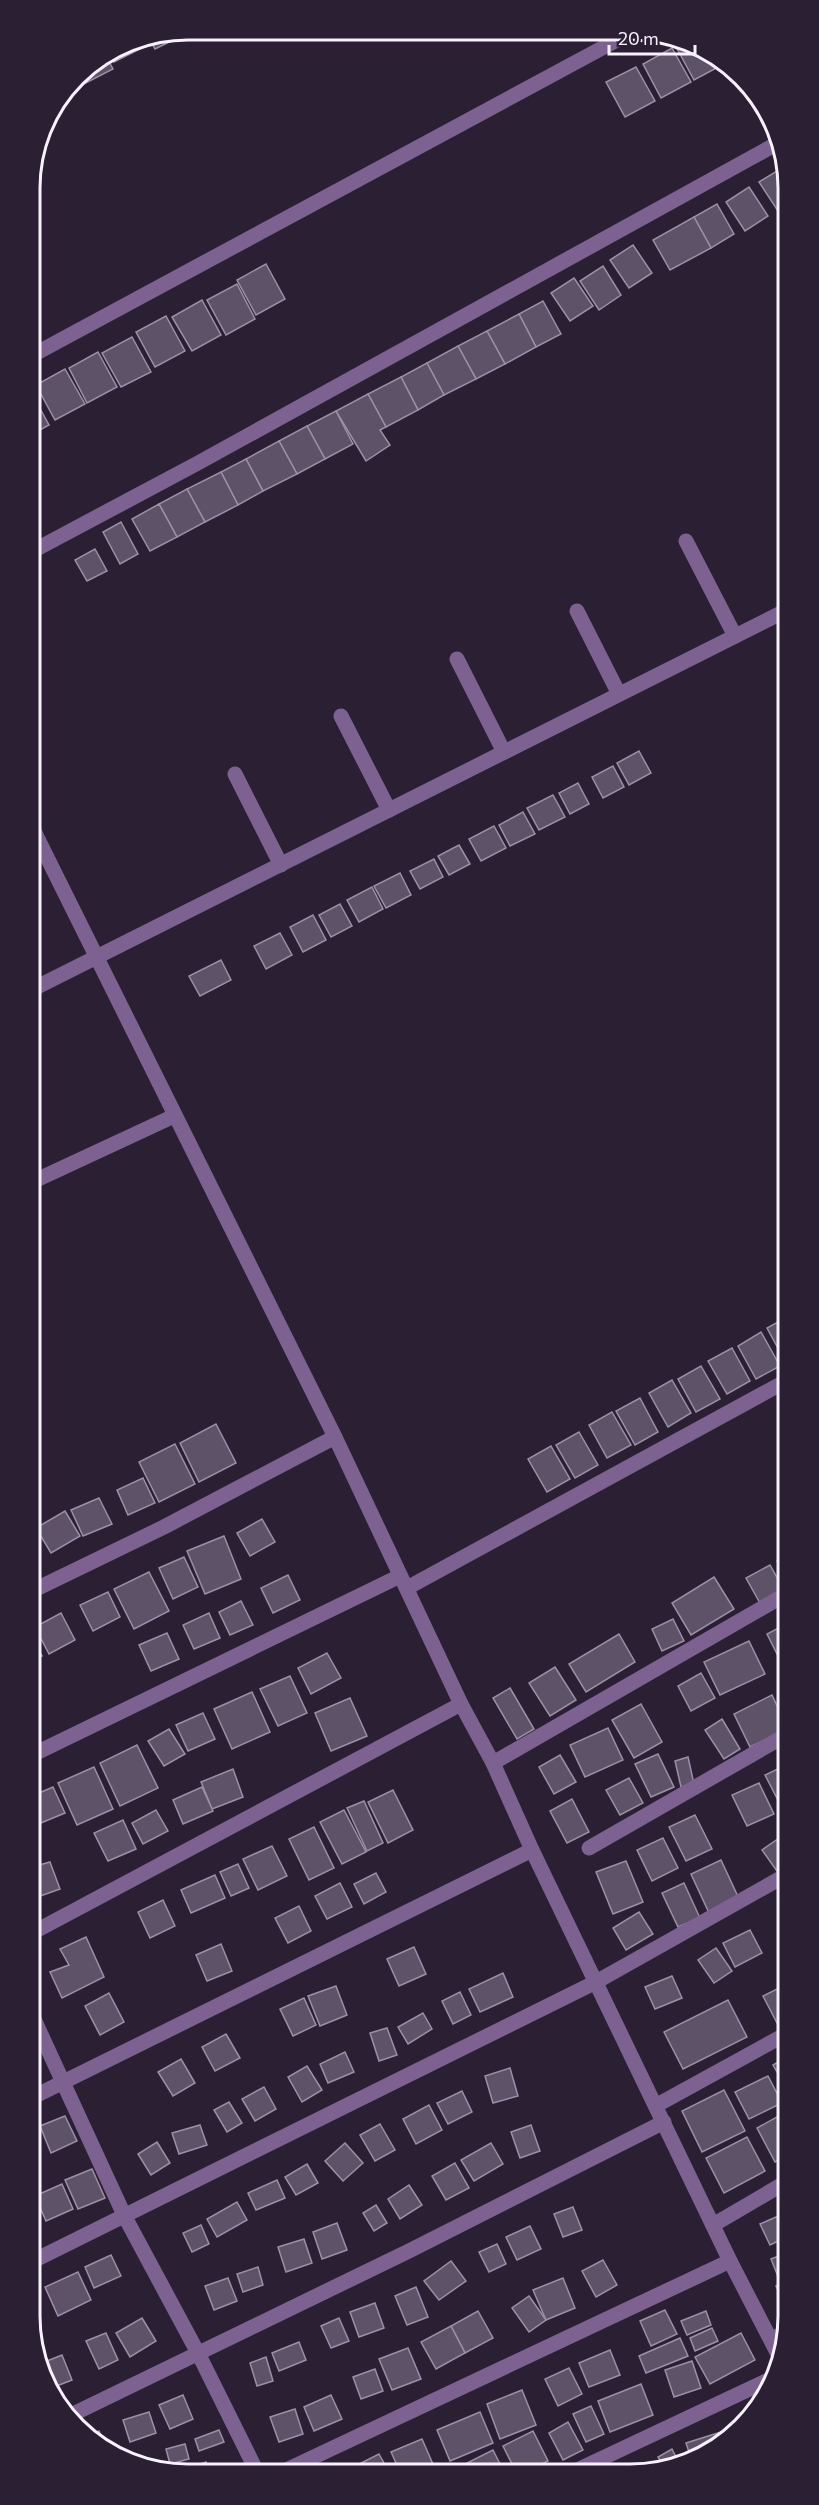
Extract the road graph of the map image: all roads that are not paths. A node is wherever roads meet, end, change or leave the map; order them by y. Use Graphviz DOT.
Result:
graph roads {
  1 [pos="617,40"];
  2 [pos="772,146"];
  3 [pos="41,351"];
  4 [pos="687,541"];
  5 [pos="41,547"];
  6 [pos="577,611"];
  7 [pos="778,614"];
  8 [pos="735,636"];
  9 [pos="457,659"];
  10 [pos="619,694"];
  11 [pos="341,716"];
  12 [pos="504,752"];
  13 [pos="235,774"];
  14 [pos="389,810"];
  15 [pos="41,844"];
  16 [pos="281,864"];
  17 [pos="98,956"];
  18 [pos="41,985"];
  19 [pos="174,1116"];
  20 [pos="41,1178"];
  21 [pos="778,1385"];
  22 [pos="335,1437"];
  23 [pos="403,1582"];
  24 [pos="40,1588"];
  25 [pos="778,1599"];
  26 [pos="461,1704"];
  27 [pos="778,1740"];
  28 [pos="40,1751"];
  29 [pos="493,1763"];
  30 [pos="589,1848"];
  31 [pos="532,1850"];
  32 [pos="778,1880"];
  33 [pos="40,1929"];
  34 [pos="596,1982"];
  35 [pos="40,2032"];
  36 [pos="778,2038"];
  37 [pos="63,2082"];
  38 [pos="40,2093"];
  39 [pos="657,2105"];
  40 [pos="664,2122"];
  41 [pos="778,2187"];
  42 [pos="125,2217"];
  43 [pos="713,2224"];
  44 [pos="40,2258"];
  45 [pos="730,2261"];
  46 [pos="777,2336"];
  47 [pos="771,2340"];
  48 [pos="775,2349"];
  49 [pos="198,2353"];
  50 [pos="763,2383"];
  51 [pos="76,2413"];
  52 [pos="253,2464"];
  53 [pos="299,2464"];
  54 [pos="590,2464"];
  1 -- 3 [label="street"];
  2 -- 5 [label="street"];
  4 -- 8 [label="street"];
  6 -- 10 [label="street"];
  7 -- 8 [label="street"];
  8 -- 10 [label="street"];
  9 -- 12 [label="street"];
  10 -- 12 [label="street"];
  11 -- 14 [label="street"];
  12 -- 14 [label="street"];
  13 -- 16 [label="street"];
  14 -- 16 [label="street"];
  15 -- 17 [label="street"];
  16 -- 17 [label="street"];
  17 -- 18 [label="street"];
  17 -- 19 [label="street"];
  19 -- 20 [label="street"];
  19 -- 22 [label="street"];
  21 -- 23 [label="street"];
  22 -- 23 [label="street"];
  22 -- 24 [label="street"];
  23 -- 26 [label="street"];
  23 -- 28 [label="street"];
  25 -- 29 [label="street"];
  26 -- 29 [label="street"];
  26 -- 33 [label="street"];
  27 -- 30 [label="street"];
  29 -- 31 [label="street"];
  31 -- 34 [label="street"];
  31 -- 37 [label="street"];
  32 -- 34 [label="street"];
  34 -- 39 [label="street"];
  34 -- 42 [label="street"];
  35 -- 37 [label="street"];
  36 -- 39 [label="street"];
  37 -- 38 [label="street"];
  37 -- 42 [label="street"];
  39 -- 40 [label="street"];
  40 -- 43 [label="street"];
  40 -- 49 [label="street"];
  41 -- 43 [label="street"];
  42 -- 44 [label="street"];
  42 -- 49 [label="street"];
  43 -- 45 [label="street"];
  45 -- 47 [label="street"];
  45 -- 53 [label="street"];
  46 -- 47 [label="street"];
  47 -- 48 [label="street"];
  49 -- 51 [label="street"];
  49 -- 52 [label="street"];
  50 -- 54 [label="street"];
}
